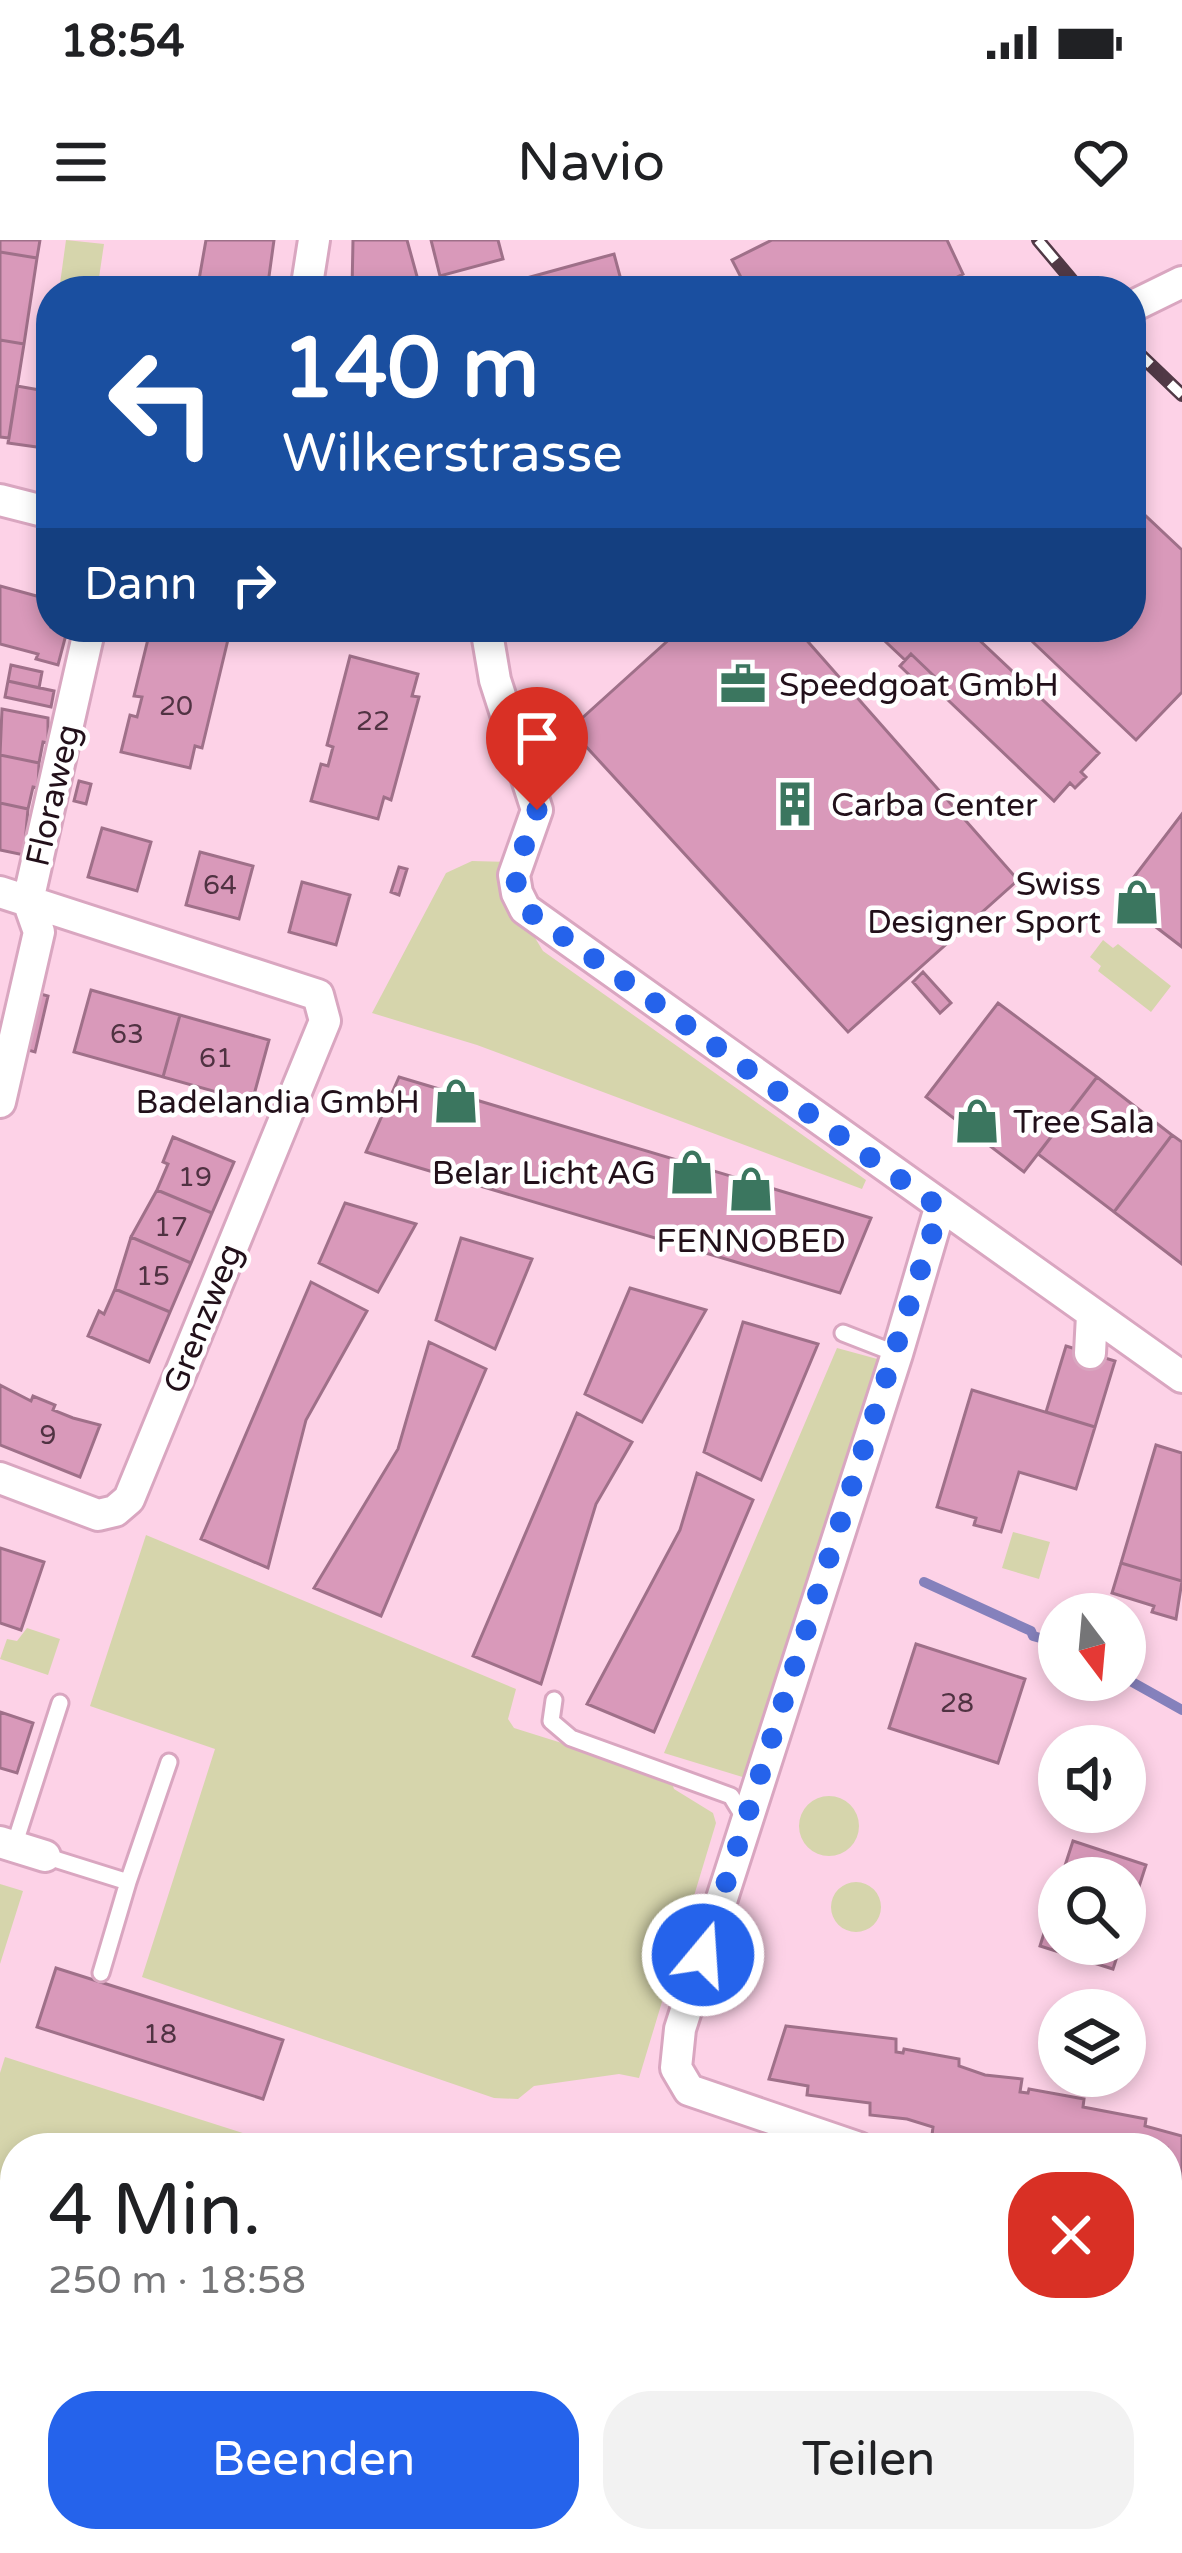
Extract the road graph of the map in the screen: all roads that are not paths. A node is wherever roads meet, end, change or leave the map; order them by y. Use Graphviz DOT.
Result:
graph roads {
  1 [pos="314,240"];
  2 [pos="309,276"];
  3 [pos="1182,281"];
  4 [pos="1146,299"];
  5 [pos="0,500"];
  6 [pos="36,509"];
  7 [pos="86,642"];
  8 [pos="489,642"];
  9 [pos="14,896"];
  10 [pos="0,1102"];
  11 [pos="940,1208"];
  12 [pos="1092,1316"];
  13 [pos="843,1333"];
  14 [pos="1090,1353"];
  15 [pos="897,1354"];
  16 [pos="1182,1377"];
  17 [pos="0,1478"];
  18 [pos="554,1700"];
  19 [pos="60,1703"];
  20 [pos="169,1762"];
  21 [pos="746,1822"];
  22 [pos="7,1844"];
  23 [pos="45,1856"];
  24 [pos="128,1882"];
  25 [pos="101,1973"];
  26 [pos="815,2133"];
  1 -- 2 [label="street"];
  3 -- 4 [label="street"];
  5 -- 6 [label="street"];
  7 -- 9 [label="street, Floraweg"];
  8 -- 11 [label="street"];
  9 -- 10 [label="street, Floraweg"];
  9 -- 17 [label="street, Grenzweg"];
  11 -- 12 [label="street"];
  11 -- 15 [label="street"];
  12 -- 14 [label="street"];
  12 -- 16 [label="street"];
  13 -- 15 [label="lane"];
  15 -- 21 [label="street"];
  18 -- 21 [label="lane"];
  19 -- 22 [label="lane"];
  20 -- 24 [label="lane"];
  21 -- 26 [label="street"];
  22 -- 23 [label="street"];
  23 -- 24 [label="lane"];
  24 -- 25 [label="lane"];
}
